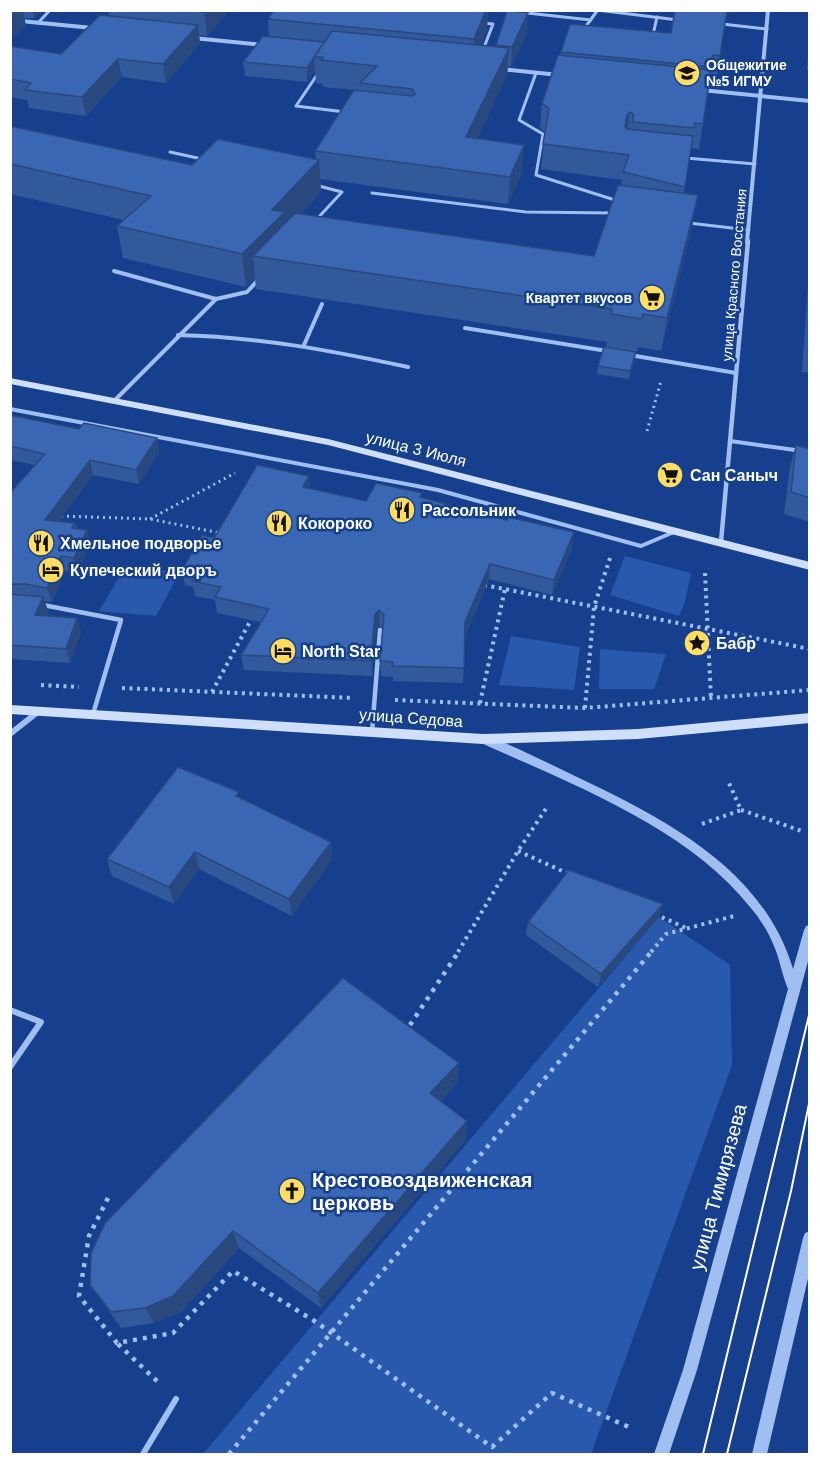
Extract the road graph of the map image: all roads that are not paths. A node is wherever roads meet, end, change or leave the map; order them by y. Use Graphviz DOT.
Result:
graph roads {
  1 [pos="50,10"];
  2 [pos="768,10"];
  3 [pos="508,11"];
  4 [pos="597,11"];
  5 [pos="657,17"];
  6 [pos="10,20"];
  7 [pos="591,20"];
  8 [pos="680,20"];
  9 [pos="505,21"];
  10 [pos="38,22"];
  11 [pos="482,23"];
  12 [pos="714,24"];
  13 [pos="96,28"];
  14 [pos="767,29"];
  15 [pos="580,35"];
  16 [pos="191,38"];
  17 [pos="651,42"];
  18 [pos="273,46"];
  19 [pos="479,59"];
  20 [pos="490,68"];
  21 [pos="320,70"];
  22 [pos="536,73"];
  23 [pos="560,75"];
  24 [pos="690,88"];
  25 [pos="761,96"];
  26 [pos="810,101"];
  27 [pos="348,112"];
  28 [pos="170,152"];
  29 [pos="684,157"];
  30 [pos="205,160"];
  31 [pos="755,164"];
  32 [pos="308,184"];
  33 [pos="372,192"];
  34 [pos="618,201"];
  35 [pos="615,213"];
  36 [pos="685,220"];
  37 [pos="310,225"];
  38 [pos="748,230"];
  39 [pos="114,271"];
  40 [pos="263,276"];
  41 [pos="216,299"];
  42 [pos="322,304"];
  43 [pos="465,328"];
  44 [pos="178,335"];
  45 [pos="304,345"];
  46 [pos="617,353"];
  47 [pos="629,355"];
  48 [pos="408,367"];
  49 [pos="736,373"];
  50 [pos="10,381"];
  51 [pos="114,401"];
  52 [pos="10,409"];
  53 [pos="730,441"];
  54 [pos="810,452"];
  55 [pos="677,531"];
  56 [pos="721,542"];
  57 [pos="810,566"];
  58 [pos="41,605"];
  59 [pos="381,630"];
  60 [pos="10,709"];
  61 [pos="39,710"];
  62 [pos="93,714"];
  63 [pos="810,718"];
  64 [pos="372,732"];
  65 [pos="10,734"];
  66 [pos="483,739"];
  67 [pos="810,930"];
  68 [pos="793,988"];
  69 [pos="10,1010"];
  70 [pos="10,1067"];
  71 [pos="810,1238"];
  72 [pos="176,1399"];
  73 [pos="143,1455"];
  74 [pos="662,1455"];
  75 [pos="759,1455"];
  1 -- 10 [label="lane"];
  2 -- 14 [label="street, улица Красного Восстания"];
  3 -- 7 [label="lane"];
  3 -- 9 [label="lane"];
  4 -- 5 [label="lane"];
  4 -- 7 [label="lane"];
  5 -- 8 [label="lane"];
  5 -- 17 [label="lane"];
  6 -- 10 [label="street"];
  7 -- 15 [label="lane"];
  10 -- 13 [label="street"];
  11 -- 19 [label="lane"];
  12 -- 14 [label="lane"];
  14 -- 25 [label="street, улица Красного Восстания"];
  16 -- 18 [label="street"];
  20 -- 22 [label="street"];
  21 -- 27 [label="lane"];
  22 -- 23 [label="street"];
  22 -- 34 [label="lane"];
  24 -- 25 [label="street"];
  25 -- 26 [label="street"];
  25 -- 31 [label="street, улица Красного Восстания"];
  28 -- 30 [label="lane"];
  29 -- 31 [label="lane"];
  31 -- 38 [label="street, улица Красного Восстания"];
  32 -- 37 [label="lane"];
  33 -- 35 [label="lane"];
  36 -- 38 [label="lane"];
  38 -- 49 [label="street, улица Красного Восстания"];
  39 -- 41 [label="lane"];
  40 -- 41 [label="lane"];
  41 -- 44 [label="lane"];
  42 -- 45 [label="lane"];
  43 -- 46 [label="lane"];
  44 -- 45 [label="lane"];
  44 -- 51 [label="lane"];
  45 -- 48 [label="lane"];
  47 -- 49 [label="lane"];
  49 -- 53 [label="street, улица Красного Восстания"];
  50 -- 51 [label="main road, улица 3 Июля"];
  51 -- 55 [label="main road, улица 3 Июля"];
  52 -- 55 [label="lane"];
  53 -- 54 [label="lane"];
  53 -- 56 [label="street, улица Красного Восстания"];
  55 -- 56 [label="main road, улица 3 Июля"];
  56 -- 57 [label="main road, улица 3 Июля"];
  58 -- 62 [label="lane"];
  59 -- 64 [label="lane"];
  60 -- 61 [label="main road, улица Седова"];
  61 -- 62 [label="main road, улица Седова"];
  61 -- 65 [label="street"];
  62 -- 64 [label="main road, улица Седова"];
  63 -- 66 [label="main road, улица Седова"];
  64 -- 66 [label="main road, улица Седова"];
  66 -- 68 [label="street"];
  67 -- 68 [label="street, улица Тимирязева"];
  68 -- 74 [label="street, улица Тимирязева"];
  69 -- 70 [label="lane"];
  71 -- 75 [label="street"];
  72 -- 73 [label="lane"];
}
